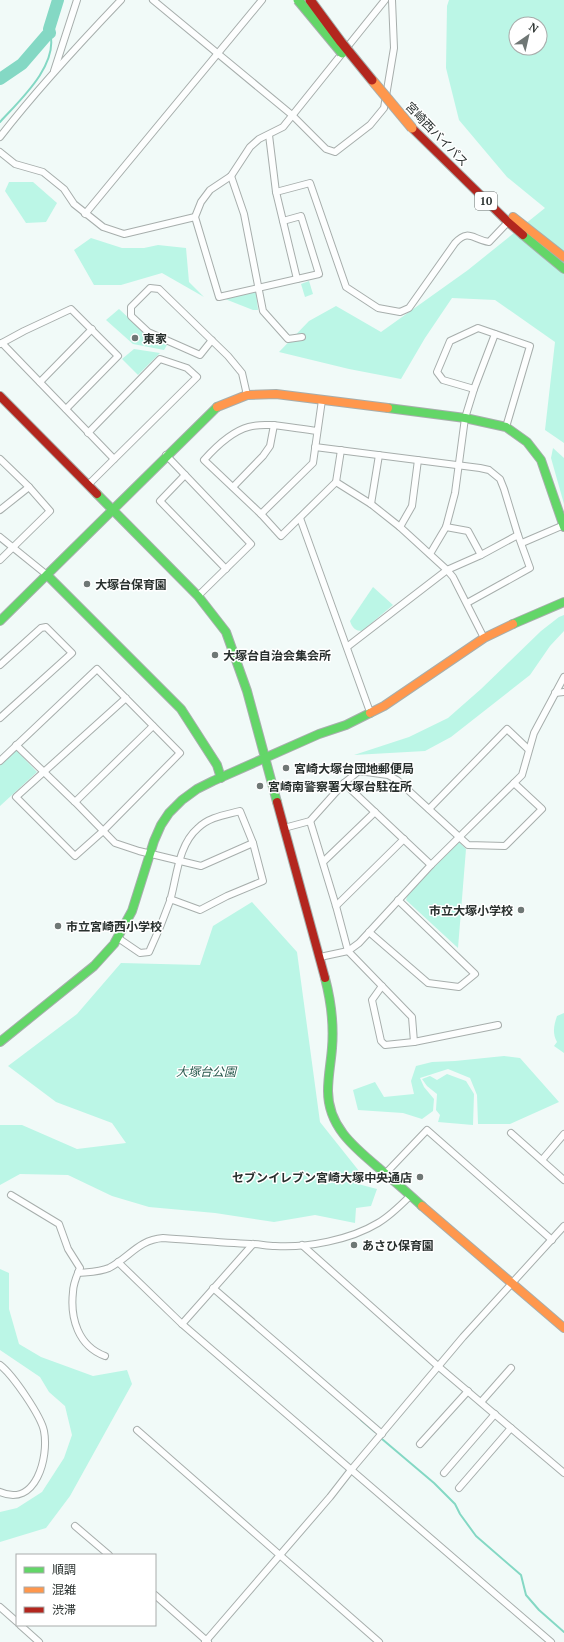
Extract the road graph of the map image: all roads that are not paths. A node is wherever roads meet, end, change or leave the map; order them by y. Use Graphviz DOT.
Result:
graph roads {
  1 [pos="77,0"];
  2 [pos="121,0"];
  3 [pos="153,0"];
  4 [pos="262,0"];
  5 [pos="298,0"];
  6 [pos="310,0"];
  7 [pos="314,0"];
  8 [pos="385,0"];
  9 [pos="392,0"];
  10 [pos="217,53"];
  11 [pos="53,74"];
  12 [pos="388,101"];
  13 [pos="292,115"];
  14 [pos="413,127"];
  15 [pos="269,135"];
  16 [pos="0,137"];
  17 [pos="0,152"];
  18 [pos="231,176"];
  19 [pos="276,192"];
  20 [pos="85,214"];
  21 [pos="195,217"];
  22 [pos="283,220"];
  23 [pos="511,220"];
  24 [pos="564,258"];
  25 [pos="564,269"];
  26 [pos="297,279"];
  27 [pos="259,288"];
  28 [pos="92,329"];
  29 [pos="495,334"];
  30 [pos="302,337"];
  31 [pos="212,340"];
  32 [pos="1,344"];
  33 [pos="40,382"];
  34 [pos="474,389"];
  35 [pos="247,395"];
  36 [pos="0,396"];
  37 [pos="322,400"];
  38 [pos="66,409"];
  39 [pos="465,418"];
  40 [pos="274,425"];
  41 [pos="506,427"];
  42 [pos="317,431"];
  43 [pos="88,433"];
  44 [pos="315,447"];
  45 [pos="341,450"];
  46 [pos="166,455"];
  47 [pos="379,455"];
  48 [pos="0,459"];
  49 [pos="114,459"];
  50 [pos="418,460"];
  51 [pos="458,466"];
  52 [pos="185,475"];
  53 [pos="336,482"];
  54 [pos="89,484"];
  55 [pos="29,487"];
  56 [pos="233,487"];
  57 [pos="371,504"];
  58 [pos="0,510"];
  59 [pos="112,510"];
  60 [pos="260,514"];
  61 [pos="300,518"];
  62 [pos="564,526"];
  63 [pos="400,527"];
  64 [pos="446,527"];
  65 [pos="518,535"];
  66 [pos="0,537"];
  67 [pos="522,543"];
  68 [pos="13,547"];
  69 [pos="430,554"];
  70 [pos="481,555"];
  71 [pos="0,560"];
  72 [pos="226,569"];
  73 [pos="447,570"];
  74 [pos="47,575"];
  75 [pos="198,596"];
  76 [pos="564,602"];
  77 [pos="466,603"];
  78 [pos="0,621"];
  79 [pos="484,638"];
  80 [pos="347,647"];
  81 [pos="0,665"];
  82 [pos="564,677"];
  83 [pos="564,692"];
  84 [pos="555,693"];
  85 [pos="126,698"];
  86 [pos="370,712"];
  87 [pos="0,718"];
  88 [pos="153,726"];
  89 [pos="16,745"];
  90 [pos="528,749"];
  91 [pos="265,759"];
  92 [pos="0,761"];
  93 [pos="43,772"];
  94 [pos="221,778"];
  95 [pos="514,782"];
  96 [pos="344,783"];
  97 [pos="75,802"];
  98 [pos="429,809"];
  99 [pos="375,812"];
  100 [pos="310,821"];
  101 [pos="284,828"];
  102 [pos="102,832"];
  103 [pos="458,837"];
  104 [pos="404,839"];
  105 [pos="253,843"];
  106 [pos="150,854"];
  107 [pos="179,861"];
  108 [pos="323,862"];
  109 [pos="431,866"];
  110 [pos="170,899"];
  111 [pos="398,900"];
  112 [pos="336,906"];
  113 [pos="369,932"];
  114 [pos="118,938"];
  115 [pos="348,951"];
  116 [pos="320,958"];
  117 [pos="382,986"];
  118 [pos="498,1025"];
  119 [pos="0,1042"];
  120 [pos="414,1042"];
  121 [pos="511,1134"];
  122 [pos="564,1134"];
  123 [pos="542,1160"];
  124 [pos="385,1174"];
  125 [pos="564,1180"];
  126 [pos="11,1195"];
  127 [pos="410,1196"];
  128 [pos="564,1226"];
  129 [pos="552,1240"];
  130 [pos="253,1244"];
  131 [pos="302,1245"];
  132 [pos="118,1262"];
  133 [pos="78,1273"];
  134 [pos="514,1284"];
  135 [pos="213,1288"];
  136 [pos="182,1324"];
  137 [pos="564,1328"];
  138 [pos="105,1356"];
  139 [pos="0,1365"];
  140 [pos="439,1367"];
  141 [pos="511,1368"];
  142 [pos="468,1391"];
  143 [pos="481,1402"];
  144 [pos="495,1414"];
  145 [pos="511,1428"];
  146 [pos="137,1430"];
  147 [pos="382,1434"];
  148 [pos="420,1444"];
  149 [pos="351,1470"];
  150 [pos="444,1473"];
  151 [pos="564,1473"];
  152 [pos="459,1488"];
  153 [pos="0,1492"];
  154 [pos="75,1526"];
  155 [pos="108,1554"];
  156 [pos="280,1555"];
  157 [pos="156,1596"];
  158 [pos="0,1607"];
  159 [pos="16,1621"];
  160 [pos="21,1626"];
  161 [pos="39,1642"];
  162 [pos="206,1642"];
  163 [pos="379,1642"];
  164 [pos="551,1642"];
  1 -- 11 [label="street"];
  2 -- 11 [label="street"];
  3 -- 10 [label="street"];
  4 -- 10 [label="street"];
  5 -- 12 [label="main road, bridge"];
  6 -- 12 [label="main road, 宮崎西バイパス / 10, bridge"];
  7 -- 14 [label="main road, 宮崎西バイパス / 10, bridge"];
  8 -- 13 [label="street"];
  9 -- 13 [label="street"];
  10 -- 13 [label="street"];
  10 -- 20 [label="street"];
  11 -- 16 [label="street"];
  12 -- 14 [label="main road, 宮崎西バイパス / 10, bridge"];
  13 -- 15 [label="street"];
  14 -- 23 [label="main road, 宮崎西バイパス / 10"];
  15 -- 18 [label="street"];
  15 -- 19 [label="street"];
  17 -- 20 [label="street"];
  18 -- 21 [label="street"];
  18 -- 27 [label="street"];
  19 -- 22 [label="street"];
  19 -- 23 [label="street"];
  20 -- 21 [label="street"];
  21 -- 27 [label="street"];
  22 -- 26 [label="street"];
  22 -- 26 [label="street"];
  23 -- 24 [label="main road, 宮崎西バイパス / 10"];
  23 -- 25 [label="main road, 宮崎西バイパス / 10"];
  26 -- 27 [label="street"];
  27 -- 30 [label="street"];
  28 -- 32 [label="street"];
  28 -- 33 [label="street"];
  28 -- 38 [label="street"];
  29 -- 34 [label="street"];
  29 -- 34 [label="street"];
  29 -- 41 [label="street"];
  31 -- 31 [label="street"];
  31 -- 35 [label="street"];
  32 -- 33 [label="street"];
  33 -- 38 [label="street"];
  34 -- 39 [label="street"];
  35 -- 37 [label="main road"];
  35 -- 46 [label="main road"];
  36 -- 54 [label="main road"];
  37 -- 39 [label="main road"];
  37 -- 42 [label="street"];
  38 -- 43 [label="street"];
  39 -- 41 [label="main road"];
  39 -- 51 [label="street"];
  40 -- 42 [label="street"];
  40 -- 56 [label="street"];
  40 -- 56 [label="street"];
  41 -- 62 [label="main road"];
  42 -- 44 [label="street"];
  43 -- 49 [label="street"];
  43 -- 49 [label="street"];
  44 -- 45 [label="street"];
  44 -- 60 [label="street"];
  45 -- 47 [label="street"];
  45 -- 53 [label="street"];
  46 -- 52 [label="street"];
  46 -- 59 [label="main road"];
  47 -- 50 [label="street"];
  47 -- 57 [label="street"];
  48 -- 55 [label="street"];
  49 -- 54 [label="street"];
  50 -- 51 [label="street"];
  50 -- 63 [label="street"];
  51 -- 64 [label="street"];
  51 -- 65 [label="street"];
  52 -- 72 [label="street"];
  52 -- 72 [label="street"];
  53 -- 57 [label="street"];
  53 -- 61 [label="street"];
  54 -- 59 [label="main road"];
  55 -- 58 [label="street"];
  55 -- 68 [label="street"];
  56 -- 60 [label="street"];
  57 -- 63 [label="street"];
  59 -- 74 [label="main road"];
  59 -- 75 [label="main road"];
  60 -- 61 [label="street"];
  61 -- 80 [label="street"];
  62 -- 67 [label="street"];
  63 -- 69 [label="street"];
  64 -- 69 [label="street"];
  64 -- 70 [label="street"];
  65 -- 67 [label="street"];
  65 -- 70 [label="street"];
  66 -- 68 [label="street"];
  67 -- 77 [label="street"];
  68 -- 71 [label="street"];
  68 -- 74 [label="street"];
  69 -- 73 [label="street"];
  70 -- 73 [label="street"];
  72 -- 75 [label="street"];
  73 -- 77 [label="street"];
  73 -- 80 [label="street"];
  74 -- 78 [label="main road"];
  74 -- 94 [label="main road"];
  75 -- 91 [label="main road"];
  76 -- 79 [label="main road"];
  77 -- 79 [label="street"];
  79 -- 86 [label="main road"];
  80 -- 86 [label="street"];
  81 -- 87 [label="street"];
  82 -- 84 [label="street"];
  83 -- 84 [label="street"];
  84 -- 90 [label="street"];
  85 -- 88 [label="street"];
  85 -- 89 [label="street"];
  85 -- 93 [label="street"];
  86 -- 91 [label="main road"];
  88 -- 97 [label="street"];
  88 -- 102 [label="street"];
  89 -- 92 [label="street"];
  89 -- 93 [label="street"];
  90 -- 95 [label="street"];
  90 -- 98 [label="street"];
  91 -- 94 [label="main road"];
  91 -- 101 [label="main road"];
  93 -- 97 [label="street"];
  93 -- 102 [label="street"];
  94 -- 106 [label="main road"];
  95 -- 103 [label="street"];
  95 -- 103 [label="street"];
  96 -- 98 [label="street"];
  96 -- 99 [label="street"];
  96 -- 100 [label="street"];
  97 -- 102 [label="street"];
  98 -- 103 [label="street"];
  99 -- 104 [label="street"];
  99 -- 108 [label="street"];
  100 -- 101 [label="street"];
  100 -- 108 [label="street"];
  101 -- 116 [label="main road"];
  102 -- 106 [label="street"];
  103 -- 109 [label="street"];
  104 -- 109 [label="street"];
  104 -- 112 [label="street"];
  105 -- 107 [label="street"];
  105 -- 107 [label="street"];
  105 -- 110 [label="street"];
  106 -- 107 [label="street"];
  106 -- 114 [label="main road"];
  107 -- 110 [label="street"];
  108 -- 112 [label="street"];
  109 -- 111 [label="street"];
  110 -- 114 [label="street"];
  111 -- 113 [label="street"];
  111 -- 113 [label="street"];
  112 -- 115 [label="street"];
  113 -- 115 [label="street"];
  114 -- 119 [label="main road"];
  115 -- 116 [label="street"];
  115 -- 117 [label="street"];
  116 -- 124 [label="main road"];
  117 -- 120 [label="street"];
  117 -- 120 [label="street"];
  118 -- 120 [label="street"];
  121 -- 123 [label="street"];
  122 -- 123 [label="street"];
  123 -- 125 [label="street"];
  124 -- 127 [label="main road"];
  124 -- 129 [label="street"];
  126 -- 133 [label="street"];
  127 -- 131 [label="street"];
  127 -- 134 [label="main road"];
  128 -- 129 [label="street"];
  129 -- 134 [label="street"];
  130 -- 131 [label="street"];
  130 -- 132 [label="street"];
  130 -- 135 [label="street"];
  131 -- 140 [label="street"];
  132 -- 133 [label="street"];
  132 -- 136 [label="street"];
  133 -- 138 [label="street"];
  134 -- 137 [label="main road"];
  134 -- 140 [label="street"];
  135 -- 136 [label="street"];
  135 -- 147 [label="street"];
  136 -- 149 [label="street"];
  139 -- 153 [label="street"];
  140 -- 142 [label="street"];
  140 -- 147 [label="street"];
  141 -- 143 [label="street"];
  142 -- 143 [label="street"];
  142 -- 148 [label="street"];
  143 -- 144 [label="street"];
  144 -- 145 [label="street"];
  144 -- 150 [label="street"];
  145 -- 151 [label="street"];
  145 -- 152 [label="street"];
  146 -- 156 [label="street"];
  147 -- 149 [label="street"];
  149 -- 156 [label="street"];
  149 -- 164 [label="street"];
  154 -- 155 [label="street"];
  156 -- 162 [label="street"];
  156 -- 163 [label="street"];
  157 -- 162 [label="street"];
  158 -- 159 [label="street"];
  160 -- 161 [label="street"];
}
